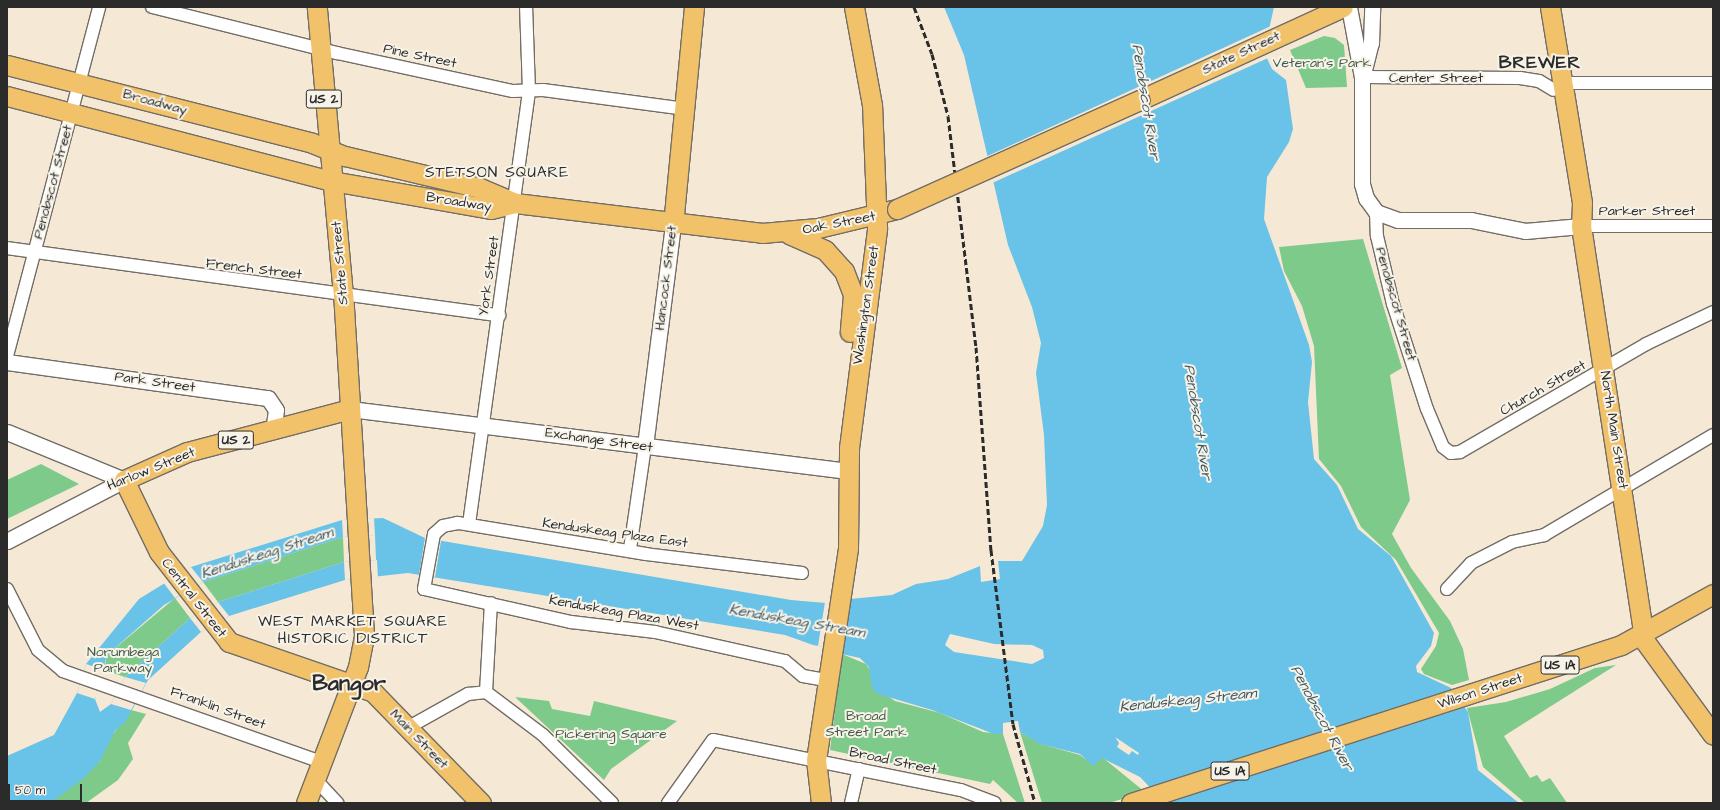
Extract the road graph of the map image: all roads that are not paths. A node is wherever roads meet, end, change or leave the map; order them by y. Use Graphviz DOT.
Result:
graph roads {
  1 [pos="99,7"];
  2 [pos="152,7"];
  3 [pos="316,7"];
  4 [pos="526,7"];
  5 [pos="694,7"];
  6 [pos="854,7"];
  7 [pos="1343,7"];
  8 [pos="1349,7"];
  9 [pos="1372,7"];
  10 [pos="1550,7"];
  11 [pos="320,48"];
  12 [pos="7,65"];
  13 [pos="1362,77"];
  14 [pos="79,82"];
  15 [pos="1713,83"];
  16 [pos="1559,86"];
  17 [pos="528,91"];
  18 [pos="7,96"];
  19 [pos="1140,100"];
  20 [pos="686,109"];
  21 [pos="71,112"];
  22 [pos="329,150"];
  23 [pos="332,181"];
  24 [pos="515,203"];
  25 [pos="1376,212"];
  26 [pos="877,216"];
  27 [pos="673,225"];
  28 [pos="1581,226"];
  29 [pos="1713,226"];
  30 [pos="780,233"];
  31 [pos="7,248"];
  32 [pos="33,255"];
  33 [pos="343,295"];
  34 [pos="1713,312"];
  35 [pos="499,315"];
  36 [pos="7,356"];
  37 [pos="7,362"];
  38 [pos="1604,369"];
  39 [pos="350,409"];
  40 [pos="483,425"];
  41 [pos="273,431"];
  42 [pos="7,432"];
  43 [pos="1713,435"];
  44 [pos="645,446"];
  45 [pos="1451,453"];
  46 [pos="842,470"];
  47 [pos="124,480"];
  48 [pos="1623,490"];
  49 [pos="469,524"];
  50 [pos="7,541"];
  51 [pos="630,549"];
  52 [pos="802,573"];
  53 [pos="426,576"];
  54 [pos="7,589"];
  55 [pos="1447,590"];
  56 [pos="1713,594"];
  57 [pos="491,603"];
  58 [pos="1643,635"];
  59 [pos="826,680"];
  60 [pos="351,685"];
  61 [pos="486,692"];
  62 [pos="409,727"];
  63 [pos="1713,735"];
  64 [pos="816,760"];
  65 [pos="859,769"];
  66 [pos="318,771"];
  67 [pos="306,803"];
  68 [pos="337,803"];
  69 [pos="481,803"];
  70 [pos="612,803"];
  71 [pos="668,803"];
  72 [pos="822,803"];
  73 [pos="852,803"];
  74 [pos="995,803"];
  75 [pos="1131,803"];
  1 -- 14 [label="street, Penobscot Street"];
  2 -- 11 [label="street, Pine Street"];
  3 -- 11 [label="main road, State Street / US 2"];
  4 -- 17 [label="street, York Street"];
  5 -- 20 [label="main road, Hancock Street"];
  6 -- 26 [label="main road, Washington Street"];
  7 -- 19 [label="main road, State Street"];
  8 -- 13 [label="street"];
  9 -- 13 [label="street"];
  10 -- 16 [label="main road, North Main Street"];
  11 -- 17 [label="street, Pine Street"];
  11 -- 22 [label="main road, State Street / US 2"];
  12 -- 14 [label="main road, Broadway"];
  13 -- 16 [label="street, Center Street"];
  13 -- 25 [label="street, Penobscot Street"];
  14 -- 21 [label="street, Penobscot Street"];
  14 -- 22 [label="main road, Broadway"];
  15 -- 16 [label="street, Center Street"];
  16 -- 28 [label="main road, North Main Street"];
  17 -- 20 [label="street, Pine Street"];
  17 -- 24 [label="street, York Street"];
  18 -- 21 [label="main road, Broadway"];
  19 -- 26 [label="main road, Oak Street, bridge"];
  20 -- 27 [label="main road, Hancock Street"];
  21 -- 23 [label="main road, Broadway"];
  21 -- 32 [label="street, Penobscot Street"];
  22 -- 23 [label="main road, State Street / US 2"];
  22 -- 24 [label="main road, Broadway"];
  23 -- 24 [label="main road, Broadway"];
  23 -- 33 [label="main road, State Street / US 2"];
  24 -- 27 [label="main road, Oak Street"];
  24 -- 35 [label="street, York Street"];
  25 -- 28 [label="street"];
  25 -- 45 [label="street, Penobscot Street"];
  26 -- 30 [label="main road, Oak Street"];
  26 -- 46 [label="main road, Washington Street"];
  27 -- 30 [label="main road, Oak Street"];
  27 -- 44 [label="street, Hancock Street"];
  28 -- 29 [label="street, Parker Street"];
  28 -- 38 [label="main road, North Main Street"];
  30 -- 46 [label="main road, Washington Street"];
  31 -- 32 [label="street, French Street"];
  32 -- 33 [label="street, French Street"];
  32 -- 36 [label="street, Penobscot Street"];
  33 -- 35 [label="street, French Street"];
  33 -- 39 [label="main road, State Street / US 2"];
  34 -- 38 [label="street, Church Street"];
  35 -- 40 [label="street, York Street"];
  37 -- 41 [label="street, Park Street"];
  38 -- 45 [label="street, Church Street"];
  38 -- 48 [label="main road, North Main Street"];
  39 -- 40 [label="street, Exchange Street"];
  39 -- 41 [label="main road, Harlow Street / US 2"];
  39 -- 60 [label="main road, State Street / US 2"];
  40 -- 44 [label="street, Exchange Street"];
  40 -- 49 [label="street, York Street"];
  41 -- 47 [label="main road, Harlow Street / US 2"];
  42 -- 47 [label="street"];
  43 -- 48 [label="street"];
  44 -- 46 [label="street, Exchange Street"];
  44 -- 51 [label="street, Hancock Street"];
  46 -- 59 [label="main road, Washington Street"];
  47 -- 50 [label="street, Harlow Street"];
  47 -- 60 [label="main road, Central Street"];
  48 -- 55 [label="street"];
  48 -- 58 [label="main road, North Main Street"];
  49 -- 51 [label="street, Kenduskeag Plaza East"];
  49 -- 53 [label="street, Kenduskeag Plaza East"];
  51 -- 52 [label="street, Kenduskeag Plaza East"];
  53 -- 57 [label="street, Kenduskeag Plaza West"];
  54 -- 66 [label="street, Franklin Street"];
  56 -- 58 [label="main road, Wilson Street / US 1A"];
  57 -- 59 [label="street, Kenduskeag Plaza West"];
  57 -- 61 [label="street"];
  58 -- 63 [label="main road, North Main Street"];
  58 -- 75 [label="main road, Wilson Street / US 1A"];
  59 -- 64 [label="main road, Washington Street"];
  60 -- 62 [label="main road, Main Street"];
  60 -- 66 [label="main road, US 2"];
  61 -- 62 [label="street"];
  61 -- 70 [label="street"];
  62 -- 69 [label="main road, Main Street"];
  64 -- 65 [label="street, Broad Street"];
  64 -- 71 [label="street, Broad Street"];
  64 -- 72 [label="main road, Washington Street"];
  65 -- 73 [label="street"];
  65 -- 74 [label="street, Broad Street"];
  66 -- 67 [label="main road, US 2"];
  66 -- 68 [label="street"];
}
